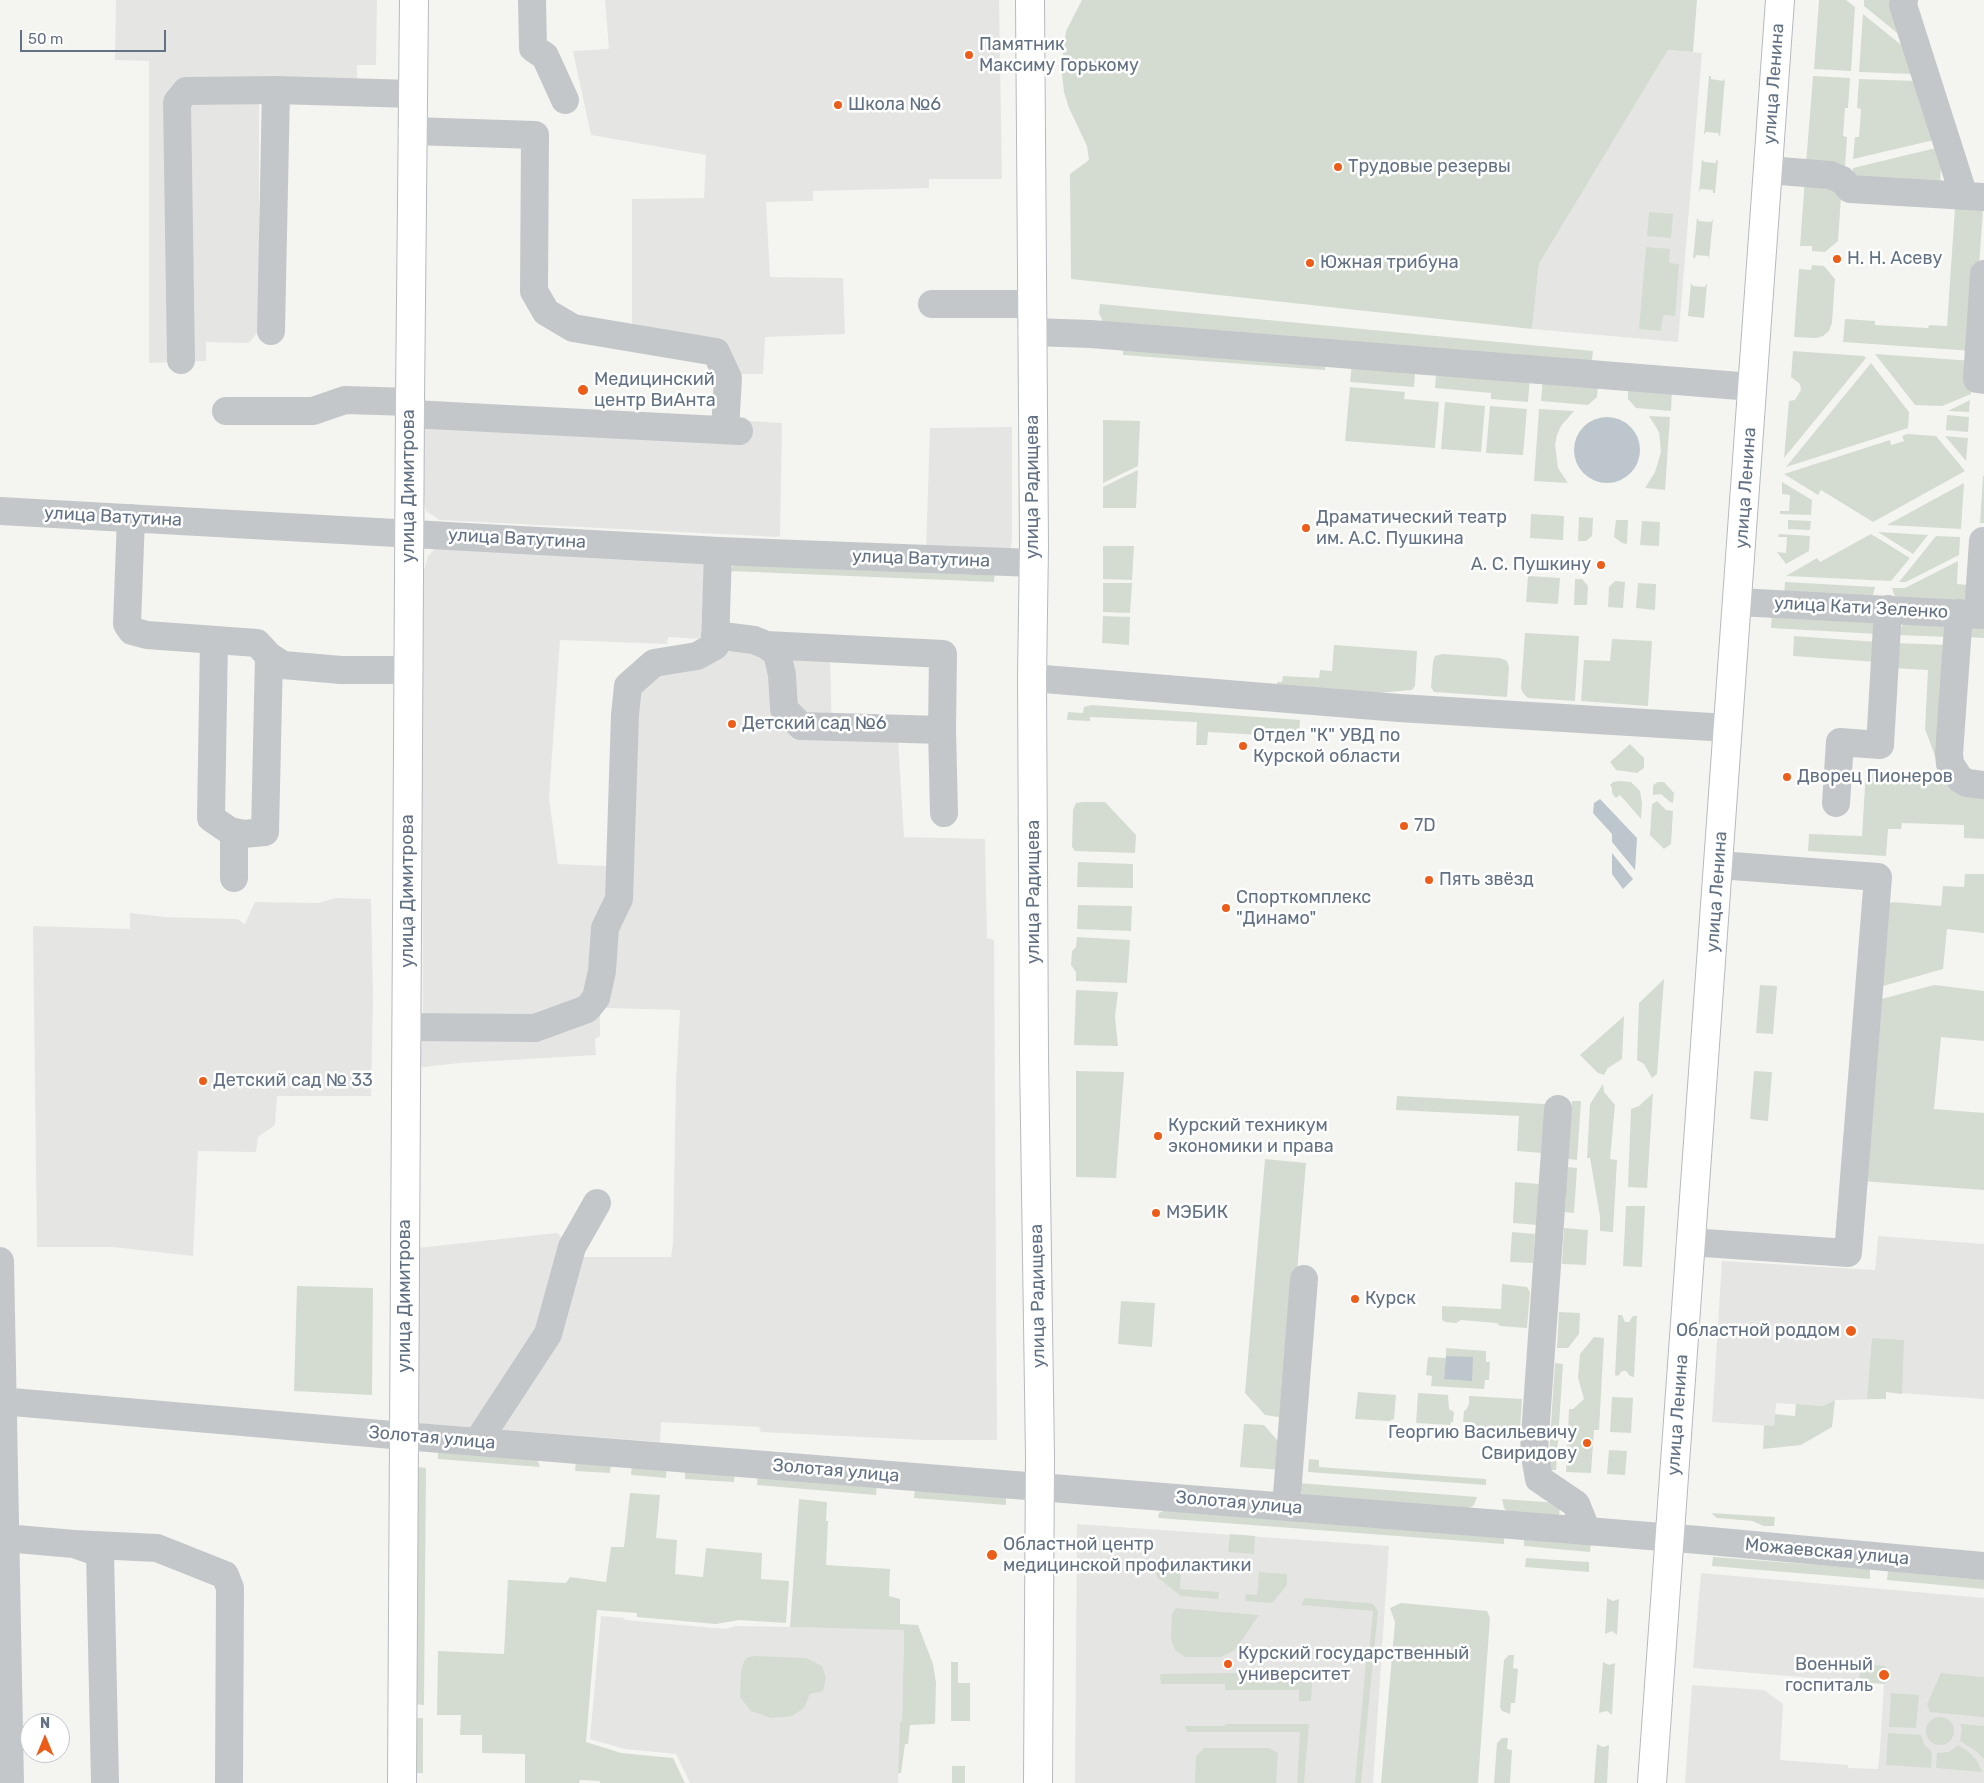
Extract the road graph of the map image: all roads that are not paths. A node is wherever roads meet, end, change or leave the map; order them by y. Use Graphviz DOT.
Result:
graph roads {
  1 [pos="414,0"];
  2 [pos="532,0"];
  3 [pos="1030,0"];
  4 [pos="1780,0"];
  5 [pos="1904,0"];
  6 [pos="276,90"];
  7 [pos="413,94"];
  8 [pos="565,100"];
  9 [pos="412,131"];
  10 [pos="1768,170"];
  11 [pos="1974,197"];
  12 [pos="1984,274"];
  13 [pos="932,304"];
  14 [pos="1032,304"];
  15 [pos="271,331"];
  16 [pos="1032,332"];
  17 [pos="181,360"];
  18 [pos="1984,380"];
  19 [pos="1752,388"];
  20 [pos="410,408"];
  21 [pos="226,411"];
  22 [pos="0,511"];
  23 [pos="131,518"];
  24 [pos="409,533"];
  25 [pos="1983,541"];
  26 [pos="718,550"];
  27 [pos="1034,563"];
  28 [pos="1738,602"];
  29 [pos="1888,609"];
  30 [pos="1974,614"];
  31 [pos="715,635"];
  32 [pos="214,640"];
  33 [pos="766,645"];
  34 [pos="269,656"];
  35 [pos="409,670"];
  36 [pos="1032,678"];
  37 [pos="1728,722"];
  38 [pos="942,730"];
  39 [pos="1984,785"];
  40 [pos="1836,803"];
  41 [pos="944,813"];
  42 [pos="243,834"];
  43 [pos="1719,864"];
  44 [pos="234,878"];
  45 [pos="407,1026"];
  46 [pos="1558,1108"];
  47 [pos="597,1203"];
  48 [pos="1690,1242"];
  49 [pos="0,1260"];
  50 [pos="1304,1279"];
  51 [pos="1,1401"];
  52 [pos="404,1436"];
  53 [pos="478,1441"];
  54 [pos="1040,1487"];
  55 [pos="1286,1507"];
  56 [pos="1587,1531"];
  57 [pos="4,1538"];
  58 [pos="1670,1538"];
  59 [pos="74,1544"];
  60 [pos="1984,1566"];
  61 [pos="10,1783"];
  62 [pos="105,1783"];
  63 [pos="229,1783"];
  64 [pos="402,1783"];
  65 [pos="1038,1783"];
  66 [pos="1652,1783"];
  1 -- 7 [label="main road, улица Димитрова"];
  2 -- 8 [label="street"];
  3 -- 14 [label="main road, улица Радищева"];
  4 -- 10 [label="main road, улица Ленина"];
  5 -- 11 [label="street"];
  6 -- 7 [label="street"];
  6 -- 15 [label="street"];
  6 -- 17 [label="street"];
  7 -- 9 [label="main road, улица Димитрова"];
  9 -- 20 [label="main road, улица Димитрова"];
  9 -- 20 [label="street"];
  10 -- 11 [label="street"];
  10 -- 19 [label="main road, улица Ленина"];
  12 -- 18 [label="street"];
  13 -- 14 [label="street"];
  14 -- 16 [label="main road, улица Радищева"];
  16 -- 19 [label="street"];
  16 -- 27 [label="main road, улица Радищева"];
  19 -- 28 [label="main road, улица Ленина"];
  20 -- 21 [label="street"];
  20 -- 24 [label="main road, улица Димитрова"];
  22 -- 23 [label="street, улица Ватутина"];
  23 -- 24 [label="street, улица Ватутина"];
  23 -- 32 [label="street"];
  24 -- 26 [label="street, улица Ватутина"];
  24 -- 35 [label="main road, улица Димитрова"];
  25 -- 30 [label="street"];
  26 -- 27 [label="street, улица Ватутина"];
  26 -- 31 [label="street"];
  27 -- 36 [label="main road, улица Радищева"];
  28 -- 29 [label="street, улица Кати Зеленко"];
  28 -- 37 [label="main road, улица Ленина"];
  29 -- 30 [label="street, улица Кати Зеленко"];
  29 -- 40 [label="street"];
  30 -- 39 [label="street"];
  31 -- 33 [label="street"];
  31 -- 45 [label="street"];
  32 -- 34 [label="street"];
  32 -- 42 [label="street"];
  33 -- 38 [label="street"];
  33 -- 38 [label="street"];
  34 -- 35 [label="street"];
  34 -- 42 [label="street"];
  35 -- 45 [label="main road, улица Димитрова"];
  36 -- 37 [label="street"];
  36 -- 54 [label="main road, улица Радищева"];
  37 -- 43 [label="main road, улица Ленина"];
  38 -- 41 [label="street"];
  42 -- 44 [label="street"];
  43 -- 48 [label="main road, улица Ленина"];
  43 -- 48 [label="street"];
  45 -- 52 [label="main road, улица Димитрова"];
  46 -- 56 [label="street"];
  47 -- 53 [label="street"];
  48 -- 58 [label="main road, улица Ленина"];
  49 -- 51 [label="street"];
  50 -- 55 [label="street"];
  51 -- 52 [label="street, Золотая улица"];
  51 -- 57 [label="street"];
  52 -- 53 [label="street, Золотая улица"];
  52 -- 64 [label="main road, улица Димитрова"];
  53 -- 54 [label="street, Золотая улица"];
  54 -- 55 [label="street, Золотая улица"];
  54 -- 65 [label="main road, улица Радищева"];
  55 -- 56 [label="street, Золотая улица"];
  56 -- 58 [label="street, Золотая улица"];
  57 -- 59 [label="street"];
  57 -- 61 [label="street"];
  58 -- 60 [label="street, Можаевская улица"];
  58 -- 66 [label="main road, улица Ленина"];
  59 -- 62 [label="street"];
  59 -- 63 [label="street"];
}
